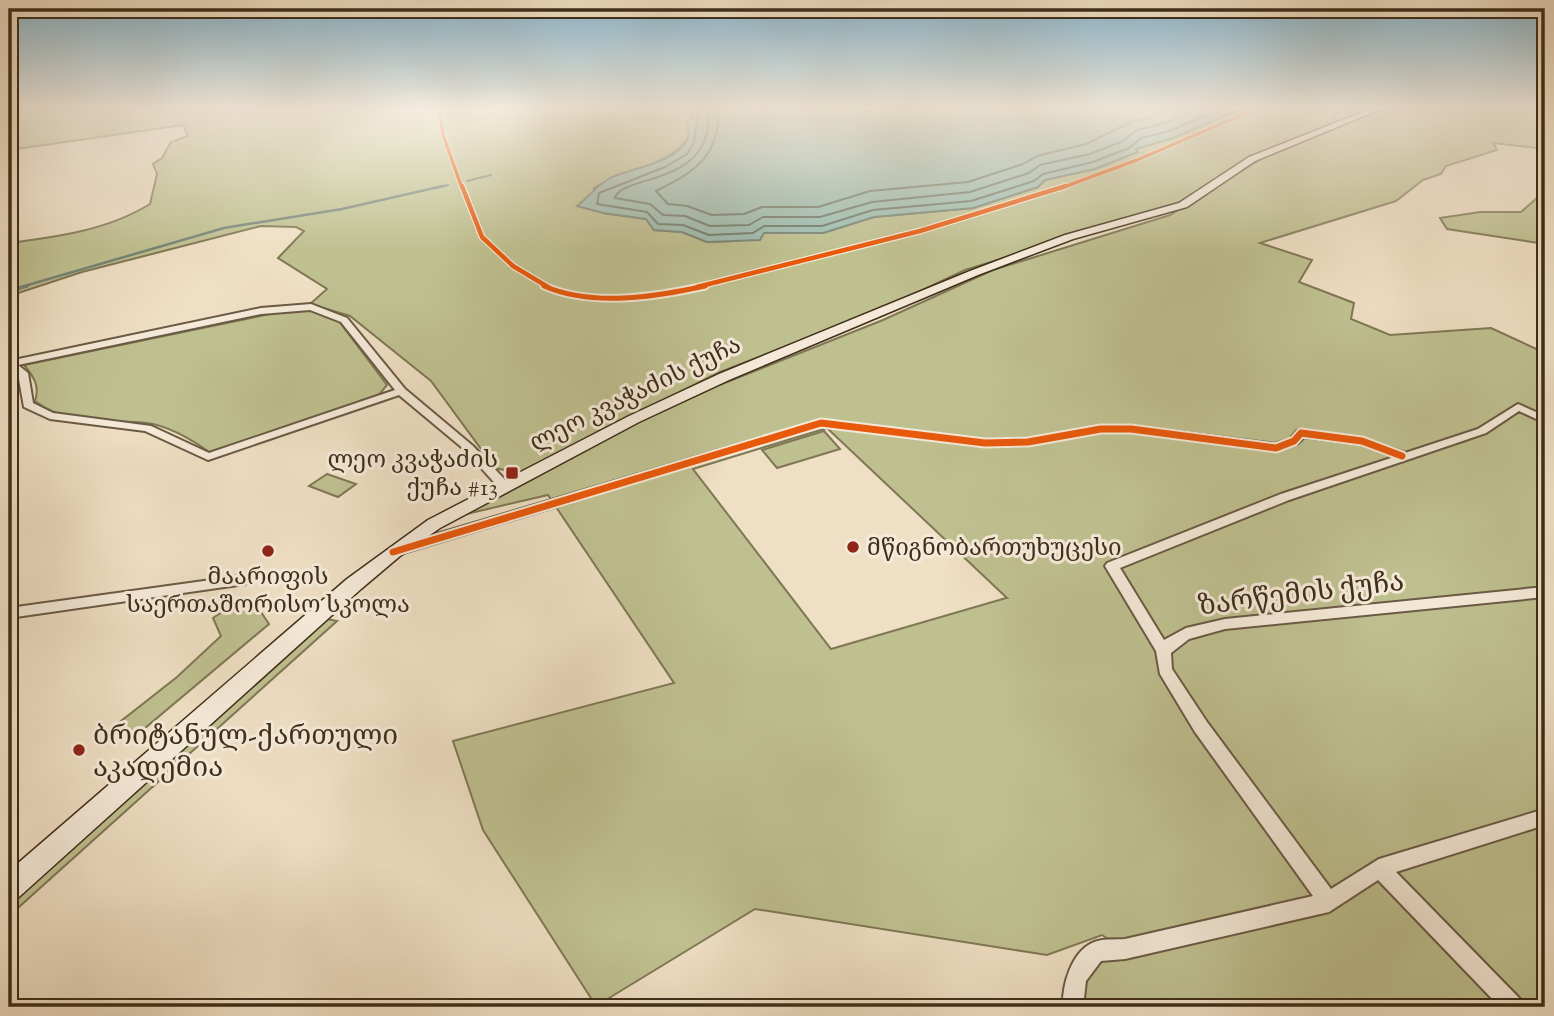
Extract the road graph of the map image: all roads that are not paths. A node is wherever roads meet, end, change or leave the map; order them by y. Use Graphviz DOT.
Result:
graph roads {
  1 [pos="1260,155"];
  2 [pos="10,364"];
  3 [pos="401,391"];
  4 [pos="1545,421"];
  5 [pos="1402,456"];
  6 [pos="505,487"];
  7 [pos="393,552"];
  8 [pos="240,581"];
  9 [pos="1545,592"];
  10 [pos="9,613"];
  11 [pos="1163,651"];
  12 [pos="1545,817"];
  13 [pos="1380,868"];
  14 [pos="9,888"];
  15 [pos="1329,902"];
  16 [pos="1073,1007"];
  17 [pos="1514,1007"];
  1 -- 6 [label="main road, ლეო კვაჭაძის ქუჩა"];
  2 -- 3 [label="street"];
  2 -- 3 [label="street"];
  3 -- 6 [label="street"];
  4 -- 5 [label="street"];
  5 -- 7 [label="street"];
  5 -- 11 [label="street"];
  6 -- 7 [label="main road, ლეო კვაჭაძის ქუჩა"];
  7 -- 14 [label="main road, ლეო კვაჭაძის ქუჩა"];
  8 -- 10 [label="street"];
  9 -- 11 [label="street, ზარწემის ქუჩა"];
  11 -- 15 [label="street"];
  12 -- 13 [label="street"];
  13 -- 15 [label="street"];
  13 -- 17 [label="street"];
  15 -- 16 [label="street"];
}
